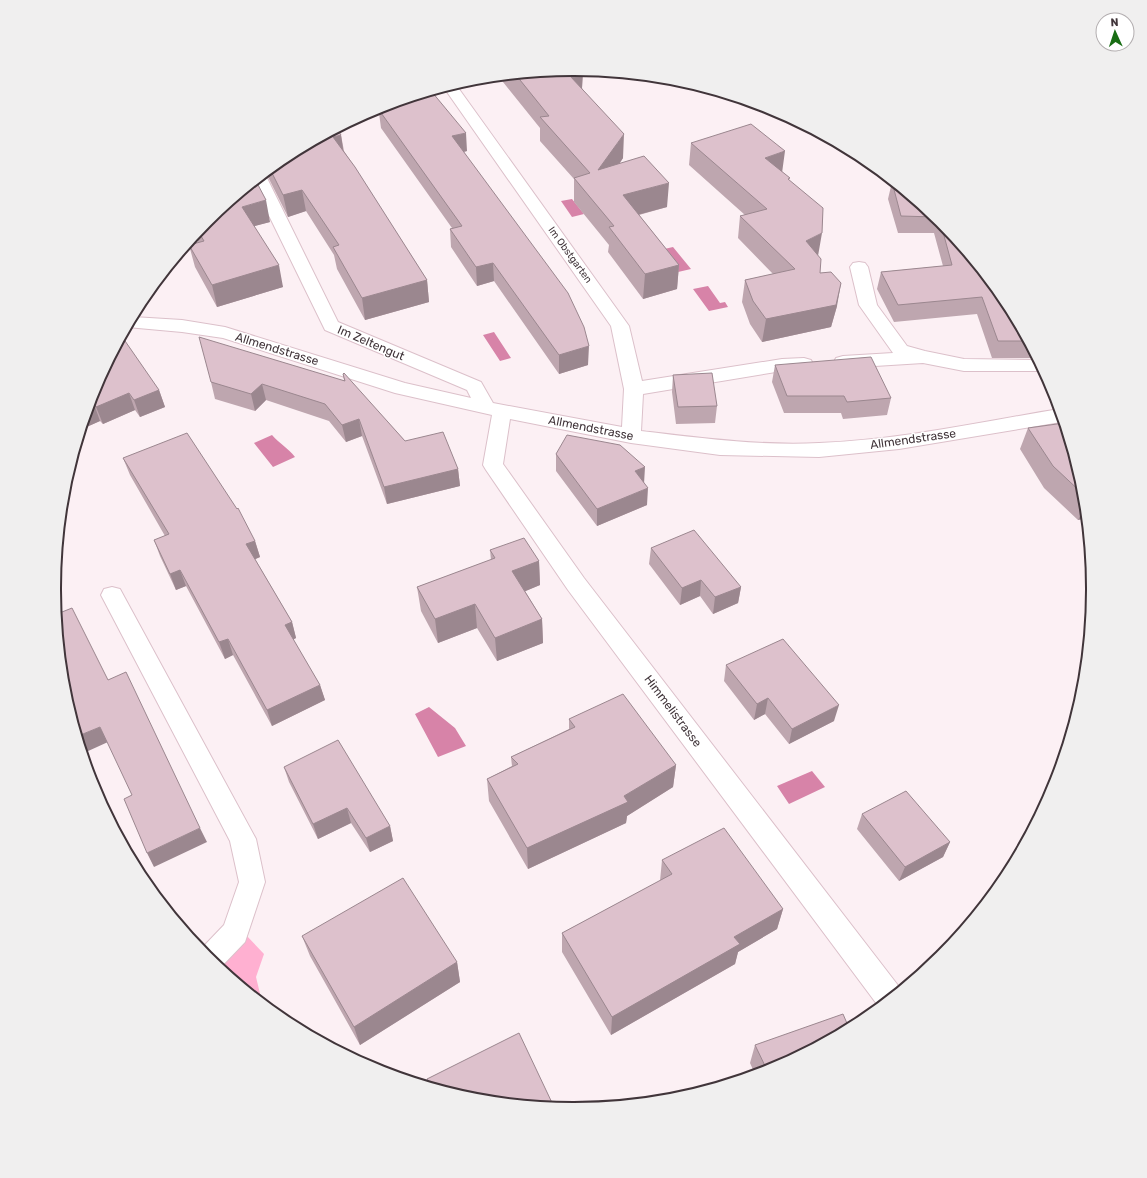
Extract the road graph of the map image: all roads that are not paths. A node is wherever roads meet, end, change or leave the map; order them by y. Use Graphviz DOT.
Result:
graph roads {
  1 [pos="454,92"];
  2 [pos="261,183"];
  3 [pos="859,267"];
  4 [pos="136,322"];
  5 [pos="924,358"];
  6 [pos="1035,366"];
  7 [pos="634,390"];
  8 [pos="494,409"];
  9 [pos="1056,416"];
  10 [pos="631,436"];
  11 [pos="112,595"];
  12 [pos="215,954"];
  13 [pos="887,994"];
  1 -- 7 [label="street, Im Obstgarten"];
  2 -- 8 [label="street, Im Zeltengut"];
  3 -- 5 [label="street"];
  4 -- 8 [label="street, Allmendstrasse"];
  5 -- 6 [label="street"];
  5 -- 7 [label="street"];
  7 -- 10 [label="street, Im Obstgarten"];
  8 -- 10 [label="street, Allmendstrasse"];
  8 -- 13 [label="street, Himmelistrasse"];
  9 -- 10 [label="street, Allmendstrasse"];
  11 -- 12 [label="street"];
}
